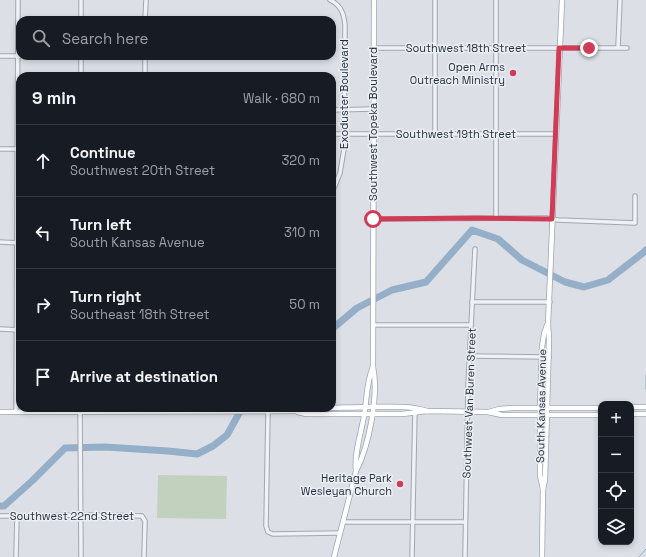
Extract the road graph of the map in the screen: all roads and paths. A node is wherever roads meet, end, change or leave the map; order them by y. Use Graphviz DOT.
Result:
graph roads {
  1 [pos="18,0"];
  2 [pos="81,0"];
  3 [pos="146,0"];
  4 [pos="330,0"];
  5 [pos="374,0"];
  6 [pos="435,0"];
  7 [pos="496,0"];
  8 [pos="562,0"];
  9 [pos="620,0"];
  10 [pos="18,16"];
  11 [pos="81,16"];
  12 [pos="146,16"];
  13 [pos="374,48"];
  14 [pos="435,48"];
  15 [pos="496,48"];
  16 [pos="559,48"];
  17 [pos="618,48"];
  18 [pos="627,48"];
  19 [pos="0,56"];
  20 [pos="16,56"];
  21 [pos="19,60"];
  22 [pos="81,60"];
  23 [pos="145,60"];
  24 [pos="19,72"];
  25 [pos="81,72"];
  26 [pos="145,72"];
  27 [pos="373,109"];
  28 [pos="336,110"];
  29 [pos="345,110"];
  30 [pos="336,134"];
  31 [pos="345,134"];
  32 [pos="373,134"];
  33 [pos="435,134"];
  34 [pos="496,134"];
  35 [pos="556,134"];
  36 [pos="0,149"];
  37 [pos="16,149"];
  38 [pos="336,183"];
  39 [pos="635,196"];
  40 [pos="496,218"];
  41 [pos="373,219"];
  42 [pos="552,219"];
  43 [pos="0,242"];
  44 [pos="16,243"];
  45 [pos="475,249"];
  46 [pos="472,302"];
  47 [pos="550,302"];
  48 [pos="548,324"];
  49 [pos="374,325"];
  50 [pos="471,325"];
  51 [pos="0,330"];
  52 [pos="16,330"];
  53 [pos="470,356"];
  54 [pos="549,356"];
  55 [pos="542,357"];
  56 [pos="373,367"];
  57 [pos="373,407"];
  58 [pos="634,407"];
  59 [pos="646,407"];
  60 [pos="365,408"];
  61 [pos="540,408"];
  62 [pos="547,408"];
  63 [pos="598,408"];
  64 [pos="336,409"];
  65 [pos="415,410"];
  66 [pos="0,412"];
  67 [pos="16,412"];
  68 [pos="80,412"];
  69 [pos="226,412"];
  70 [pos="251,412"];
  71 [pos="251,412"];
  72 [pos="268,412"];
  73 [pos="299,412"];
  74 [pos="468,412"];
  75 [pos="488,412"];
  76 [pos="364,414"];
  77 [pos="372,414"];
  78 [pos="634,414"];
  79 [pos="646,414"];
  80 [pos="540,415"];
  81 [pos="547,415"];
  82 [pos="598,415"];
  83 [pos="356,472"];
  84 [pos="543,489"];
  85 [pos="80,515"];
  86 [pos="0,516"];
  87 [pos="17,516"];
  88 [pos="343,522"];
  89 [pos="413,522"];
  90 [pos="465,522"];
  91 [pos="340,533"];
  92 [pos="16,557"];
  93 [pos="81,557"];
  94 [pos="144,557"];
  95 [pos="334,557"];
  96 [pos="412,557"];
  97 [pos="465,557"];
  98 [pos="542,557"];
  1 -- 10 [label="street"];
  2 -- 11 [label="street"];
  3 -- 12 [label="street"];
  4 -- 29 [label="street, Exoduster Boulevard"];
  5 -- 13 [label="main road, Southwest Topeka Boulevard"];
  6 -- 14 [label="street"];
  7 -- 15 [label="street"];
  8 -- 16 [label="main road, South Kansas Avenue"];
  9 -- 17 [label="street"];
  13 -- 14 [label="street, Southwest 18th Street"];
  13 -- 27 [label="main road, Southwest Topeka Boulevard"];
  14 -- 15 [label="street, Southwest 18th Street"];
  14 -- 33 [label="street"];
  15 -- 16 [label="street, Southwest 18th Street"];
  15 -- 34 [label="street"];
  16 -- 17 [label="street, Southwest 18th Street"];
  16 -- 35 [label="main road, South Kansas Avenue"];
  17 -- 18 [label="street, Southwest 18th Street"];
  19 -- 20 [label="street"];
  21 -- 24 [label="street"];
  22 -- 25 [label="street"];
  23 -- 26 [label="street"];
  27 -- 29 [label="street"];
  27 -- 32 [label="main road, Southwest Topeka Boulevard"];
  28 -- 29 [label="street"];
  29 -- 31 [label="street, Exoduster Boulevard"];
  30 -- 31 [label="street, Southwest 19th Street"];
  31 -- 32 [label="street, Southwest 19th Street"];
  31 -- 38 [label="street, Exoduster Boulevard"];
  32 -- 33 [label="street, Southwest 19th Street"];
  32 -- 41 [label="main road, Southwest Topeka Boulevard"];
  33 -- 34 [label="street, Southwest 19th Street"];
  34 -- 35 [label="street, Southwest 19th Street"];
  34 -- 40 [label="street"];
  35 -- 42 [label="main road, South Kansas Avenue"];
  36 -- 37 [label="street"];
  39 -- 42 [label="street"];
  40 -- 41 [label="street"];
  40 -- 42 [label="street"];
  41 -- 49 [label="main road, Southwest Topeka Boulevard"];
  42 -- 47 [label="main road, South Kansas Avenue"];
  43 -- 44 [label="street"];
  45 -- 46 [label="street, Southwest Van Buren Street"];
  46 -- 47 [label="street"];
  46 -- 50 [label="street, Southwest Van Buren Street"];
  47 -- 48 [label="main road, South Kansas Avenue"];
  48 -- 54 [label="main road, South Kansas Avenue"];
  48 -- 55 [label="main road, South Kansas Avenue"];
  49 -- 50 [label="street"];
  49 -- 56 [label="main road, Southwest Topeka Boulevard"];
  50 -- 53 [label="street, Southwest Van Buren Street"];
  51 -- 52 [label="street"];
  53 -- 55 [label="street"];
  53 -- 74 [label="street, Southwest Van Buren Street"];
  54 -- 55 [label="street"];
  54 -- 62 [label="main road, South Kansas Avenue"];
  55 -- 61 [label="main road, South Kansas Avenue"];
  56 -- 57 [label="main road, Southwest Topeka Boulevard"];
  56 -- 60 [label="main road, Southwest Topeka Boulevard"];
  57 -- 60 [label="main road"];
  57 -- 65 [label="main road"];
  57 -- 77 [label="main road, Southwest Topeka Boulevard"];
  58 -- 59 [label="main road"];
  60 -- 64 [label="main road"];
  60 -- 76 [label="main road, Southwest Topeka Boulevard"];
  61 -- 62 [label="main road"];
  61 -- 75 [label="main road"];
  61 -- 80 [label="main road, South Kansas Avenue"];
  62 -- 63 [label="main road"];
  62 -- 81 [label="main road, South Kansas Avenue"];
  65 -- 74 [label="main road"];
  65 -- 77 [label="main road"];
  65 -- 89 [label="street"];
  66 -- 67 [label="main road"];
  68 -- 85 [label="street"];
  69 -- 71 [label="main road"];
  70 -- 72 [label="main road"];
  72 -- 91 [label="street"];
  73 -- 76 [label="main road"];
  74 -- 75 [label="main road"];
  74 -- 90 [label="street, Southwest Van Buren Street"];
  75 -- 80 [label="main road"];
  76 -- 77 [label="main road"];
  76 -- 83 [label="main road, Southwest Topeka Boulevard"];
  77 -- 83 [label="main road, Southwest Topeka Boulevard"];
  78 -- 79 [label="main road"];
  80 -- 81 [label="main road"];
  80 -- 84 [label="main road, South Kansas Avenue"];
  81 -- 82 [label="main road"];
  81 -- 84 [label="main road, South Kansas Avenue"];
  83 -- 88 [label="main road, Southwest Topeka Boulevard"];
  84 -- 98 [label="main road, South Kansas Avenue"];
  85 -- 87 [label="street, Southwest 22nd Street"];
  85 -- 93 [label="street"];
  85 -- 94 [label="street, Southwest 22nd Street"];
  86 -- 87 [label="street, Southwest 22nd Street"];
  87 -- 92 [label="street"];
  88 -- 89 [label="street"];
  88 -- 91 [label="main road, Southwest Topeka Boulevard"];
  89 -- 90 [label="street"];
  89 -- 96 [label="street"];
  90 -- 97 [label="street, Southwest Van Buren Street"];
  91 -- 95 [label="main road, Southwest Topeka Boulevard"];
}
